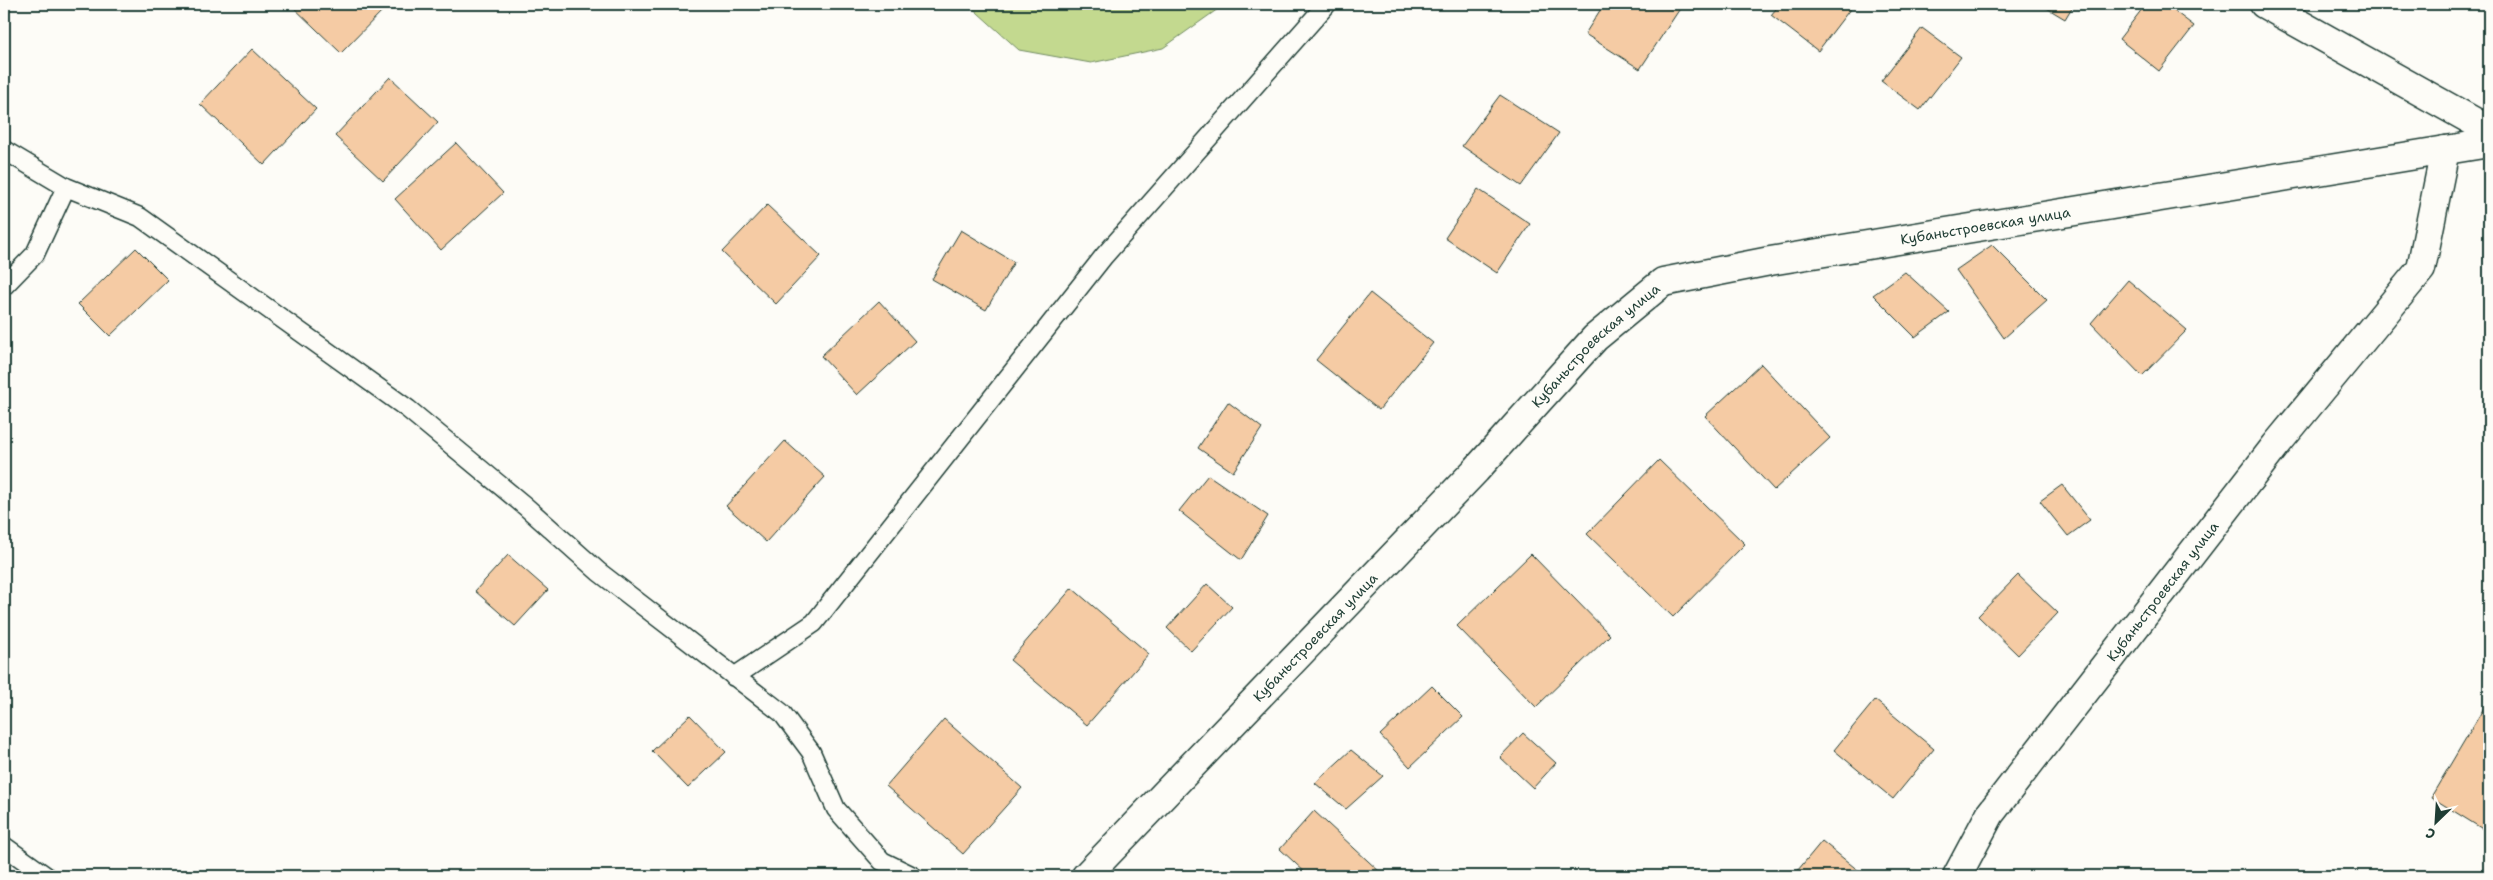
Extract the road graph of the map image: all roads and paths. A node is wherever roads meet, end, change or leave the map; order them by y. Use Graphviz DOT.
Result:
graph roads {
  1 [pos="1327,4"];
  2 [pos="2264,4"];
  3 [pos="2489,130"];
  4 [pos="2489,143"];
  5 [pos="4,150"];
  6 [pos="2445,150"];
  7 [pos="66,187"];
  8 [pos="4,286"];
  9 [pos="734,677"];
  10 [pos="4,846"];
  11 [pos="46,876"];
  12 [pos="912,876"];
  13 [pos="1086,876"];
  14 [pos="1957,876"];
  1 -- 9 [label="lane"];
  2 -- 3 [label="street"];
  4 -- 6 [label="street, Кубаньстроевская улица"];
  5 -- 7 [label="lane"];
  6 -- 13 [label="street, Кубаньстроевская улица"];
  6 -- 14 [label="street, Кубаньстроевская улица"];
  7 -- 8 [label="lane"];
  7 -- 9 [label="lane"];
  9 -- 12 [label="lane"];
  10 -- 11 [label="lane"];
}
